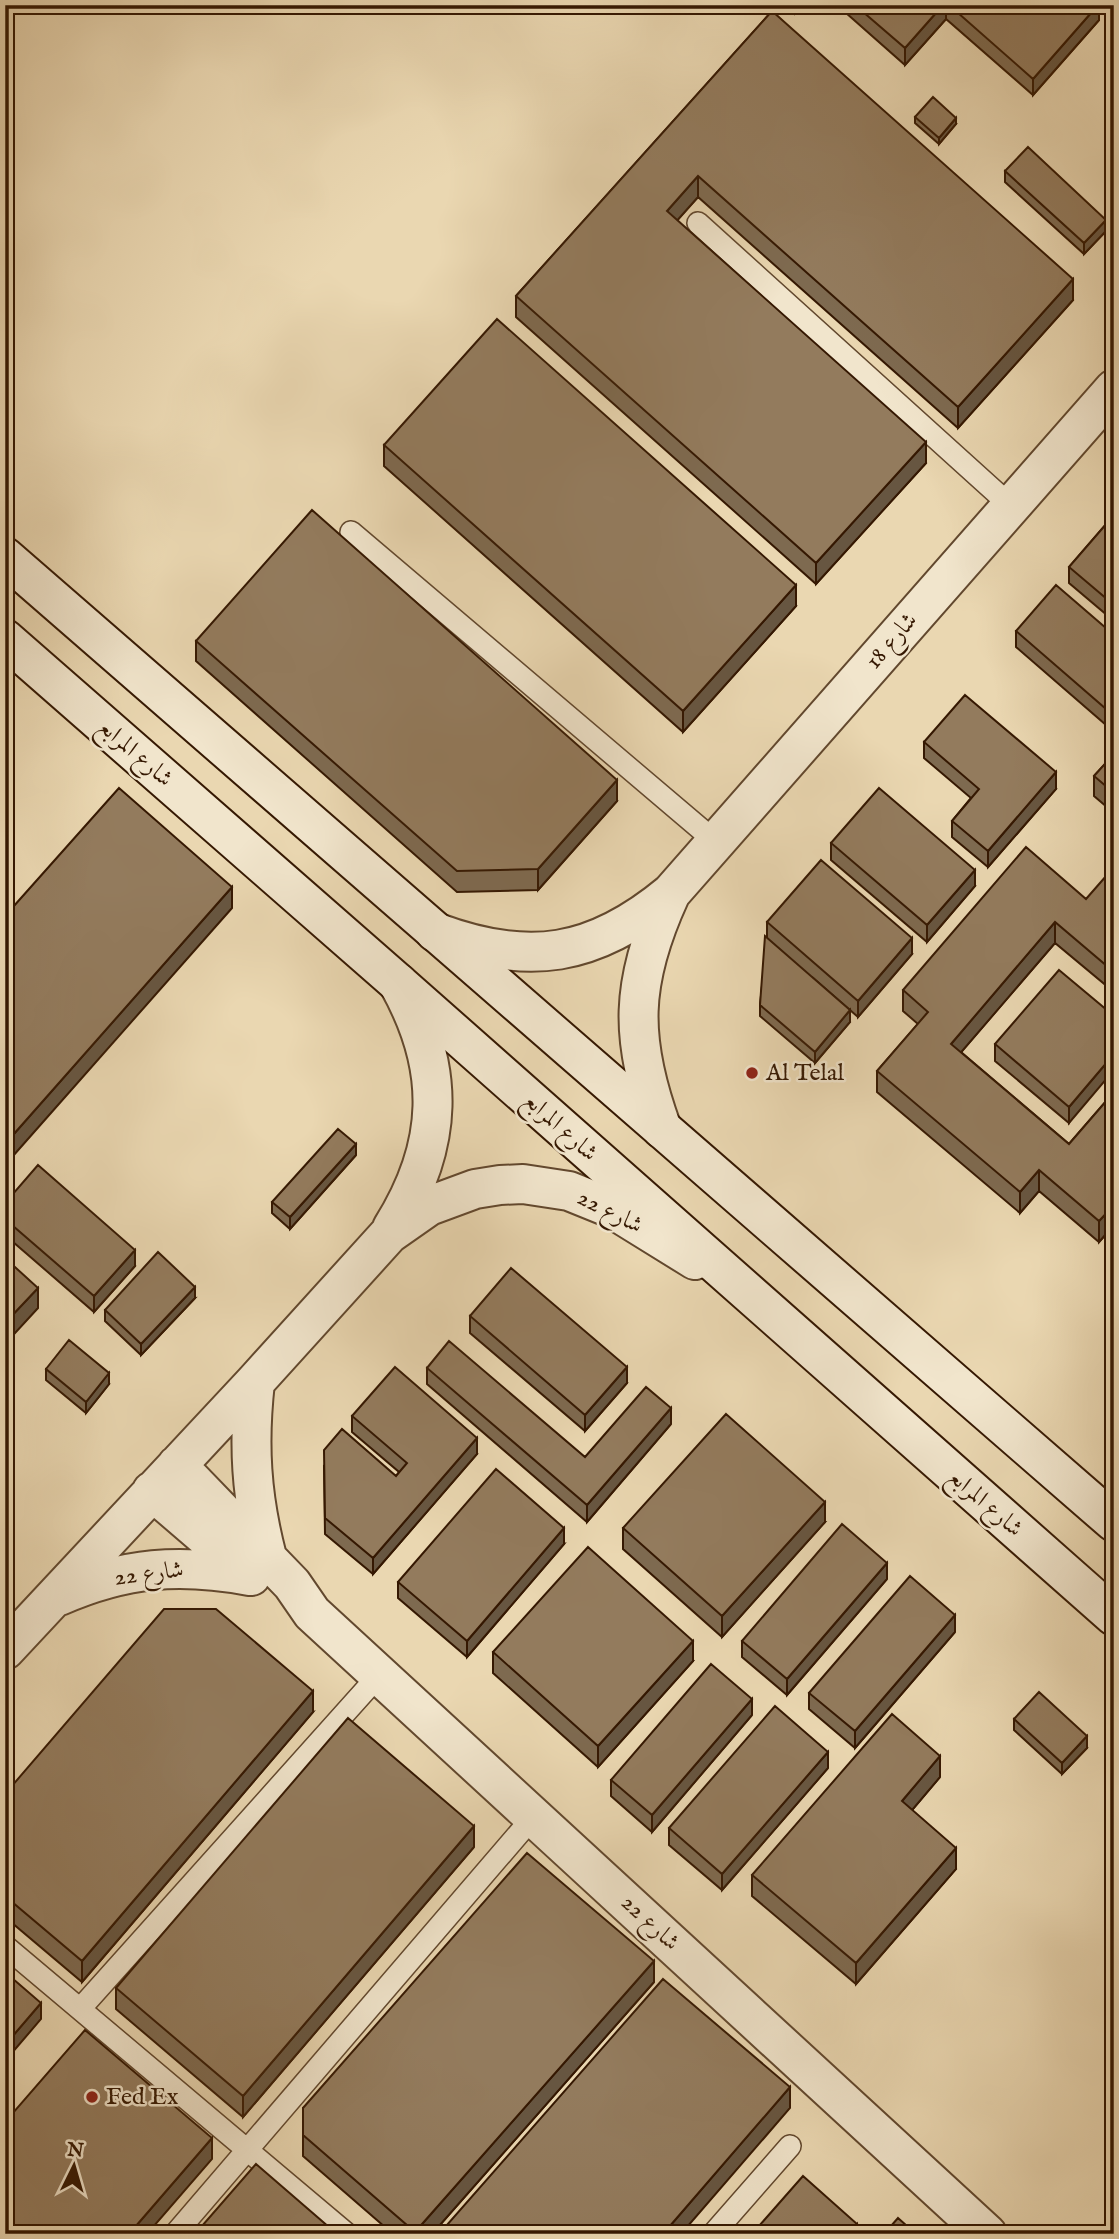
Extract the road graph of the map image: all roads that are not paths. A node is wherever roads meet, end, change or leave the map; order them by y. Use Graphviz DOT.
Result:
graph roads {
  1 [pos="698,223"];
  2 [pos="1114,389"];
  3 [pos="1011,506"];
  4 [pos="351,532"];
  5 [pos="5,557"];
  6 [pos="5,639"];
  7 [pos="716,842"];
  8 [pos="671,893"];
  9 [pos="435,932"];
  10 [pos="398,983"];
  11 [pos="662,1129"];
  12 [pos="389,1234"];
  13 [pos="744,1290"];
  14 [pos="255,1382"];
  15 [pos="165,1478"];
  16 [pos="1114,1522"];
  17 [pos="259,1567"];
  18 [pos="50,1600"];
  19 [pos="1114,1616"];
  20 [pos="5,1650"];
  21 [pos="379,1675"];
  22 [pos="534,1816"];
  23 [pos="5,1946"];
  24 [pos="80,2009"];
  25 [pos="790,2146"];
  26 [pos="246,2149"];
  27 [pos="175,2234"];
  28 [pos="347,2234"];
  29 [pos="713,2234"];
  30 [pos="988,2234"];
  1 -- 3 [label="lane"];
  2 -- 3 [label="street, شارع 18"];
  3 -- 7 [label="street, شارع 18"];
  4 -- 7 [label="lane"];
  5 -- 9 [label="street"];
  6 -- 10 [label="street, شارع المرابع"];
  7 -- 8 [label="street, شارع 18"];
  8 -- 9 [label="street, شارع 18"];
  8 -- 11 [label="street, شارع 18"];
  9 -- 11 [label="street"];
  10 -- 12 [label="street, شارع 22"];
  10 -- 13 [label="street, شارع المرابع"];
  11 -- 16 [label="street"];
  12 -- 13 [label="street, شارع 22"];
  12 -- 14 [label="street, شارع 22"];
  13 -- 19 [label="street, شارع المرابع"];
  14 -- 15 [label="street, شارع 22"];
  14 -- 17 [label="street"];
  15 -- 17 [label="street, شارع 22"];
  15 -- 18 [label="street, شارع 22"];
  17 -- 18 [label="street, شارع 22"];
  17 -- 21 [label="street, شارع 22"];
  18 -- 20 [label="street, شارع 22"];
  21 -- 22 [label="street, شارع 22"];
  21 -- 24 [label="lane"];
  22 -- 26 [label="lane"];
  22 -- 30 [label="street, شارع 22"];
  23 -- 24 [label="lane"];
  24 -- 26 [label="lane"];
  25 -- 29 [label="lane"];
  26 -- 27 [label="lane"];
  26 -- 28 [label="lane"];
}
